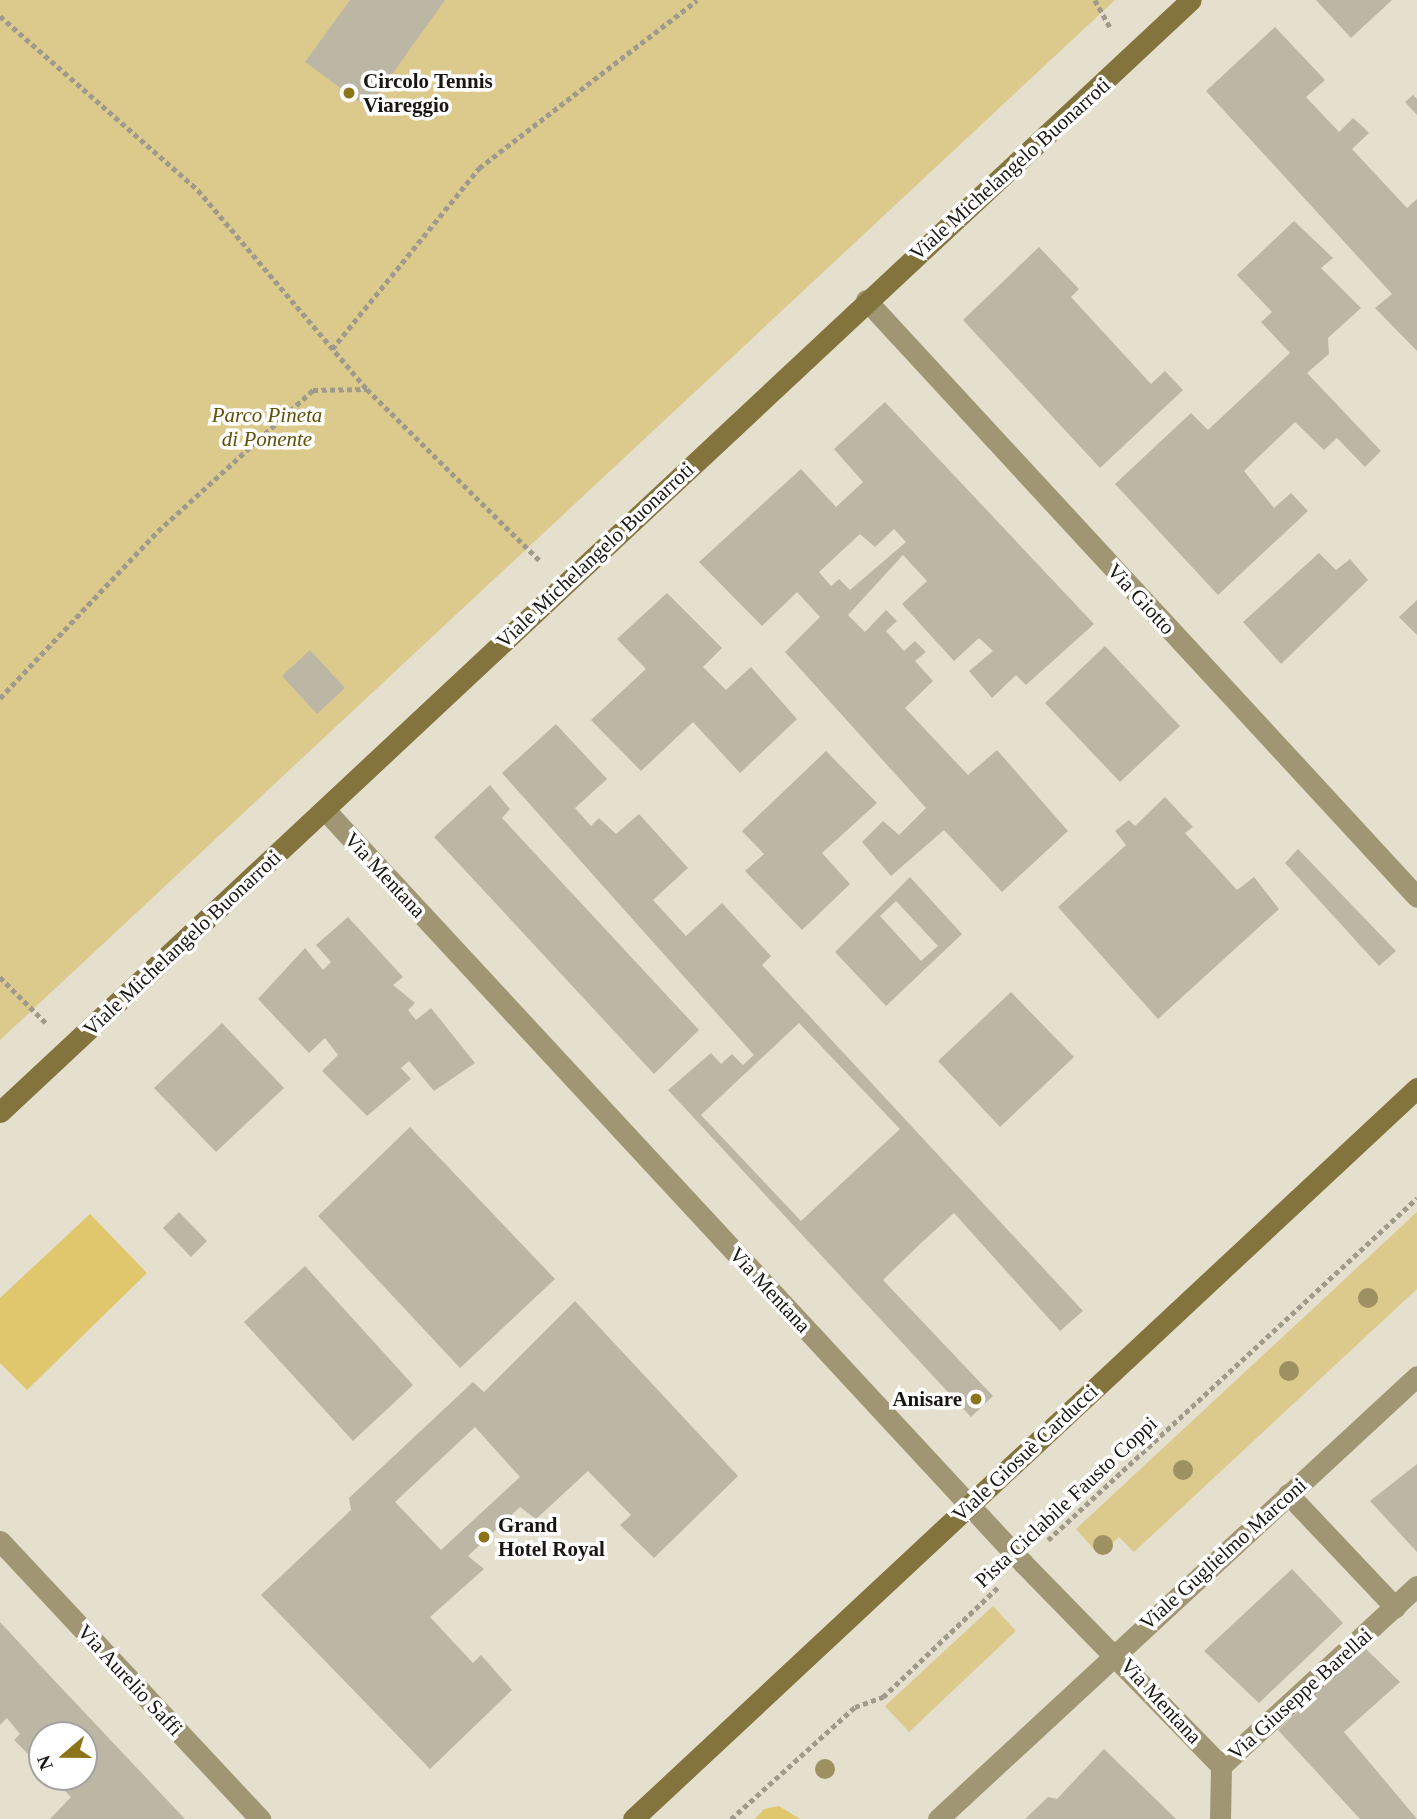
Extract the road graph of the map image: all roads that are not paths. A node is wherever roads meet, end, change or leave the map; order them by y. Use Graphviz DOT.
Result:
graph roads {
  1 [pos="1191,0"];
  2 [pos="866,300"];
  3 [pos="325,810"];
  4 [pos="1417,897"];
  5 [pos="1417,1088"];
  6 [pos="0,1112"];
  7 [pos="1417,1376"];
  8 [pos="1288,1494"];
  9 [pos="970,1505"];
  10 [pos="0,1542"];
  11 [pos="1417,1586"];
  12 [pos="1395,1607"];
  13 [pos="1115,1652"];
  14 [pos="1221,1766"];
  15 [pos="944,1817"];
  16 [pos="260,1819"];
  17 [pos="633,1819"];
  18 [pos="1220,1819"];
  1 -- 2 [label="street, Viale Michelangelo Buonarroti"];
  2 -- 3 [label="street, Viale Michelangelo Buonarroti"];
  2 -- 4 [label="street, Via Giotto"];
  3 -- 6 [label="street, Viale Michelangelo Buonarroti"];
  3 -- 9 [label="street, Via Mentana"];
  5 -- 9 [label="street, Viale Giosuè Carducci"];
  7 -- 8 [label="street, Viale Guglielmo Marconi"];
  8 -- 12 [label="street"];
  8 -- 13 [label="street, Viale Guglielmo Marconi"];
  9 -- 13 [label="street, Via Mentana"];
  9 -- 17 [label="street, Viale Giosuè Carducci"];
  10 -- 16 [label="street, Via Aurelio Saffi"];
  11 -- 12 [label="street, Via Giuseppe Barellai"];
  12 -- 14 [label="street, Via Giuseppe Barellai"];
  13 -- 14 [label="street, Via Mentana"];
  13 -- 15 [label="street, Viale Guglielmo Marconi"];
  14 -- 18 [label="street, Via Giuseppe Barellai"];
}
